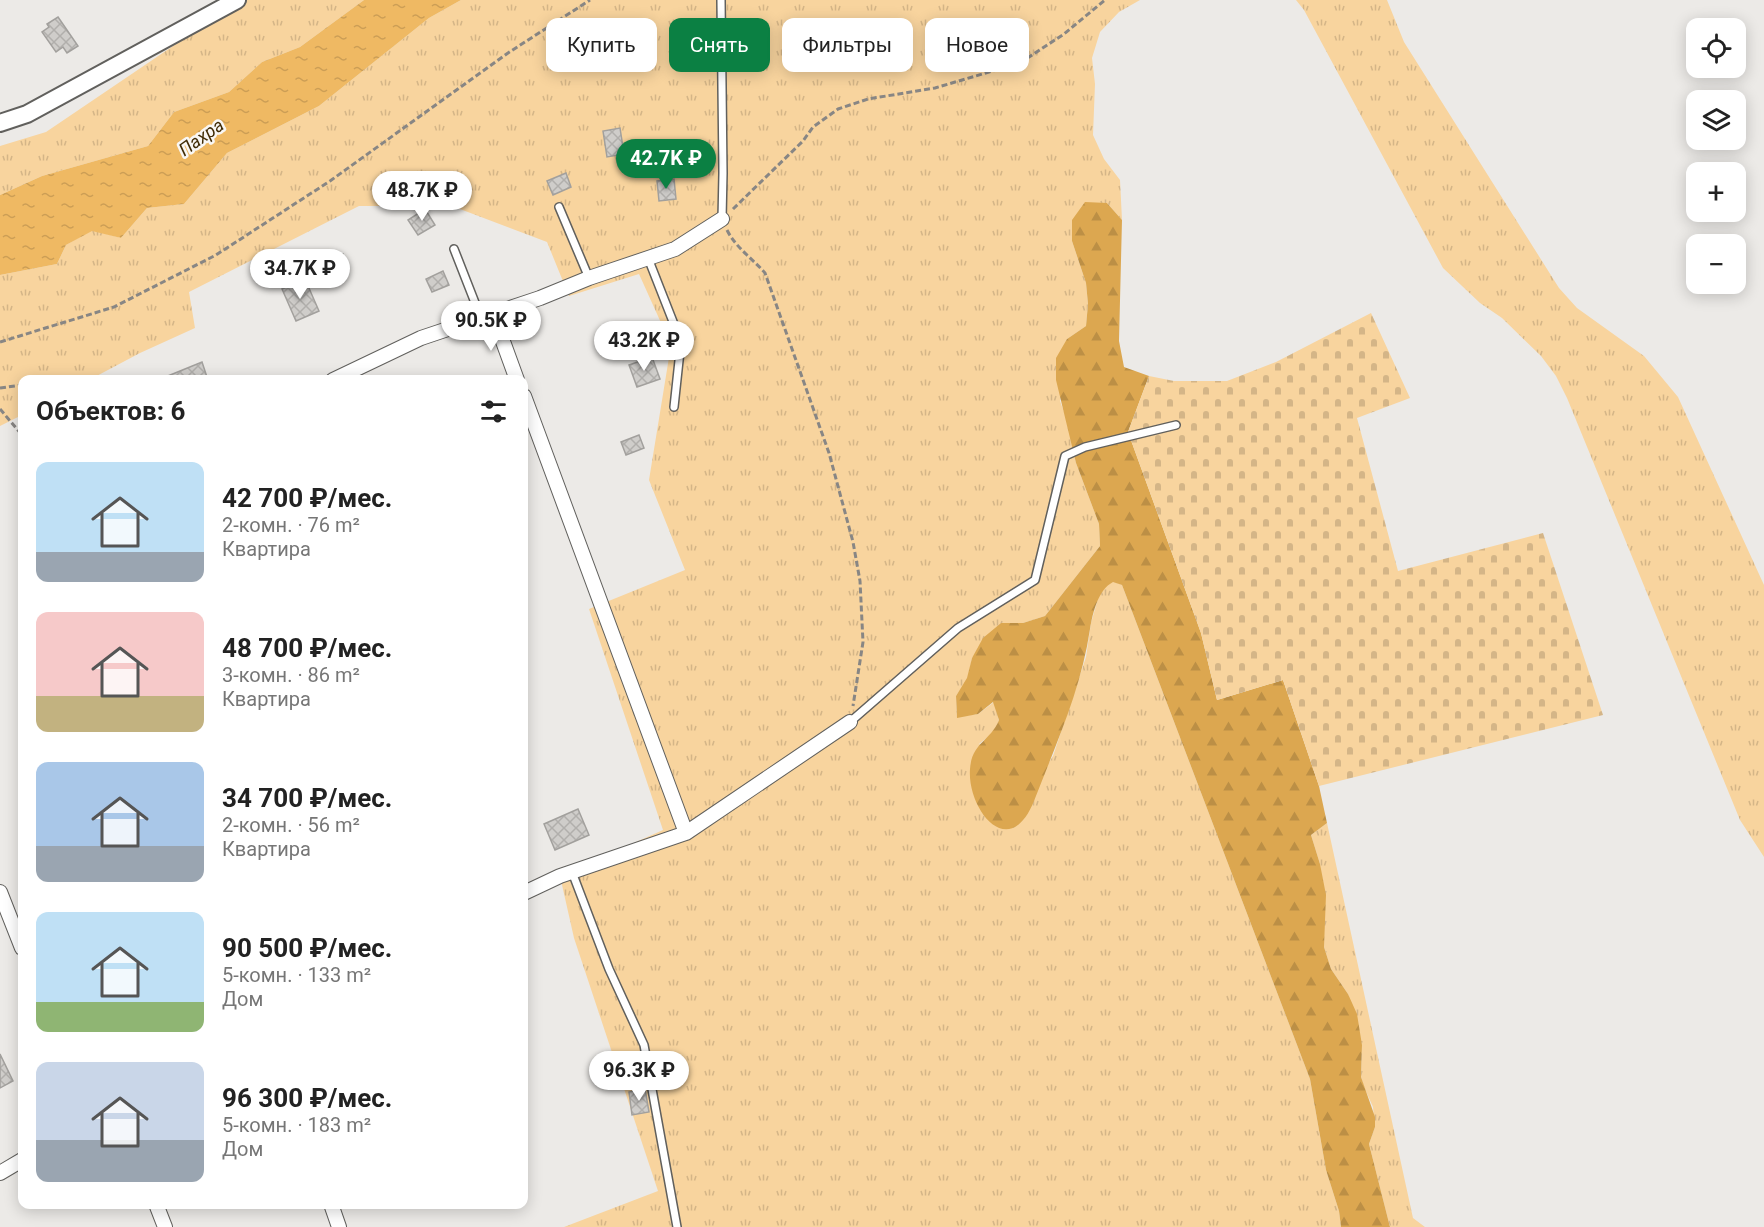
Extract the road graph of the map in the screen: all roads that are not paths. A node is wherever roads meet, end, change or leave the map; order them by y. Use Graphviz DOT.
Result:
graph roads {
  1 [pos="237,0"];
  2 [pos="722,0"];
  3 [pos="0,123"];
  4 [pos="560,207"];
  5 [pos="722,219"];
  6 [pos="454,249"];
  7 [pos="648,258"];
  8 [pos="589,278"];
  9 [pos="487,316"];
  10 [pos="343,375"];
  11 [pos="516,375"];
  12 [pos="528,407"];
  13 [pos="674,407"];
  14 [pos="1176,424"];
  15 [pos="850,722"];
  16 [pos="686,833"];
  17 [pos="572,872"];
  18 [pos="528,890"];
  19 [pos="0,892"];
  20 [pos="18,938"];
  21 [pos="18,1162"];
  22 [pos="0,1173"];
  23 [pos="158,1209"];
  24 [pos="333,1209"];
  25 [pos="165,1227"];
  26 [pos="339,1227"];
  27 [pos="677,1227"];
  1 -- 3 [label="street"];
  2 -- 5 [label="lane"];
  4 -- 8 [label="lane"];
  5 -- 7 [label="street"];
  6 -- 9 [label="lane"];
  7 -- 8 [label="street"];
  7 -- 13 [label="lane"];
  8 -- 9 [label="street"];
  9 -- 10 [label="street"];
  9 -- 11 [label="street"];
  12 -- 16 [label="street"];
  14 -- 15 [label="lane"];
  15 -- 16 [label="street"];
  16 -- 17 [label="street"];
  17 -- 18 [label="street"];
  17 -- 27 [label="lane"];
  19 -- 20 [label="street"];
  21 -- 22 [label="street"];
  23 -- 25 [label="street"];
  24 -- 26 [label="street"];
}
